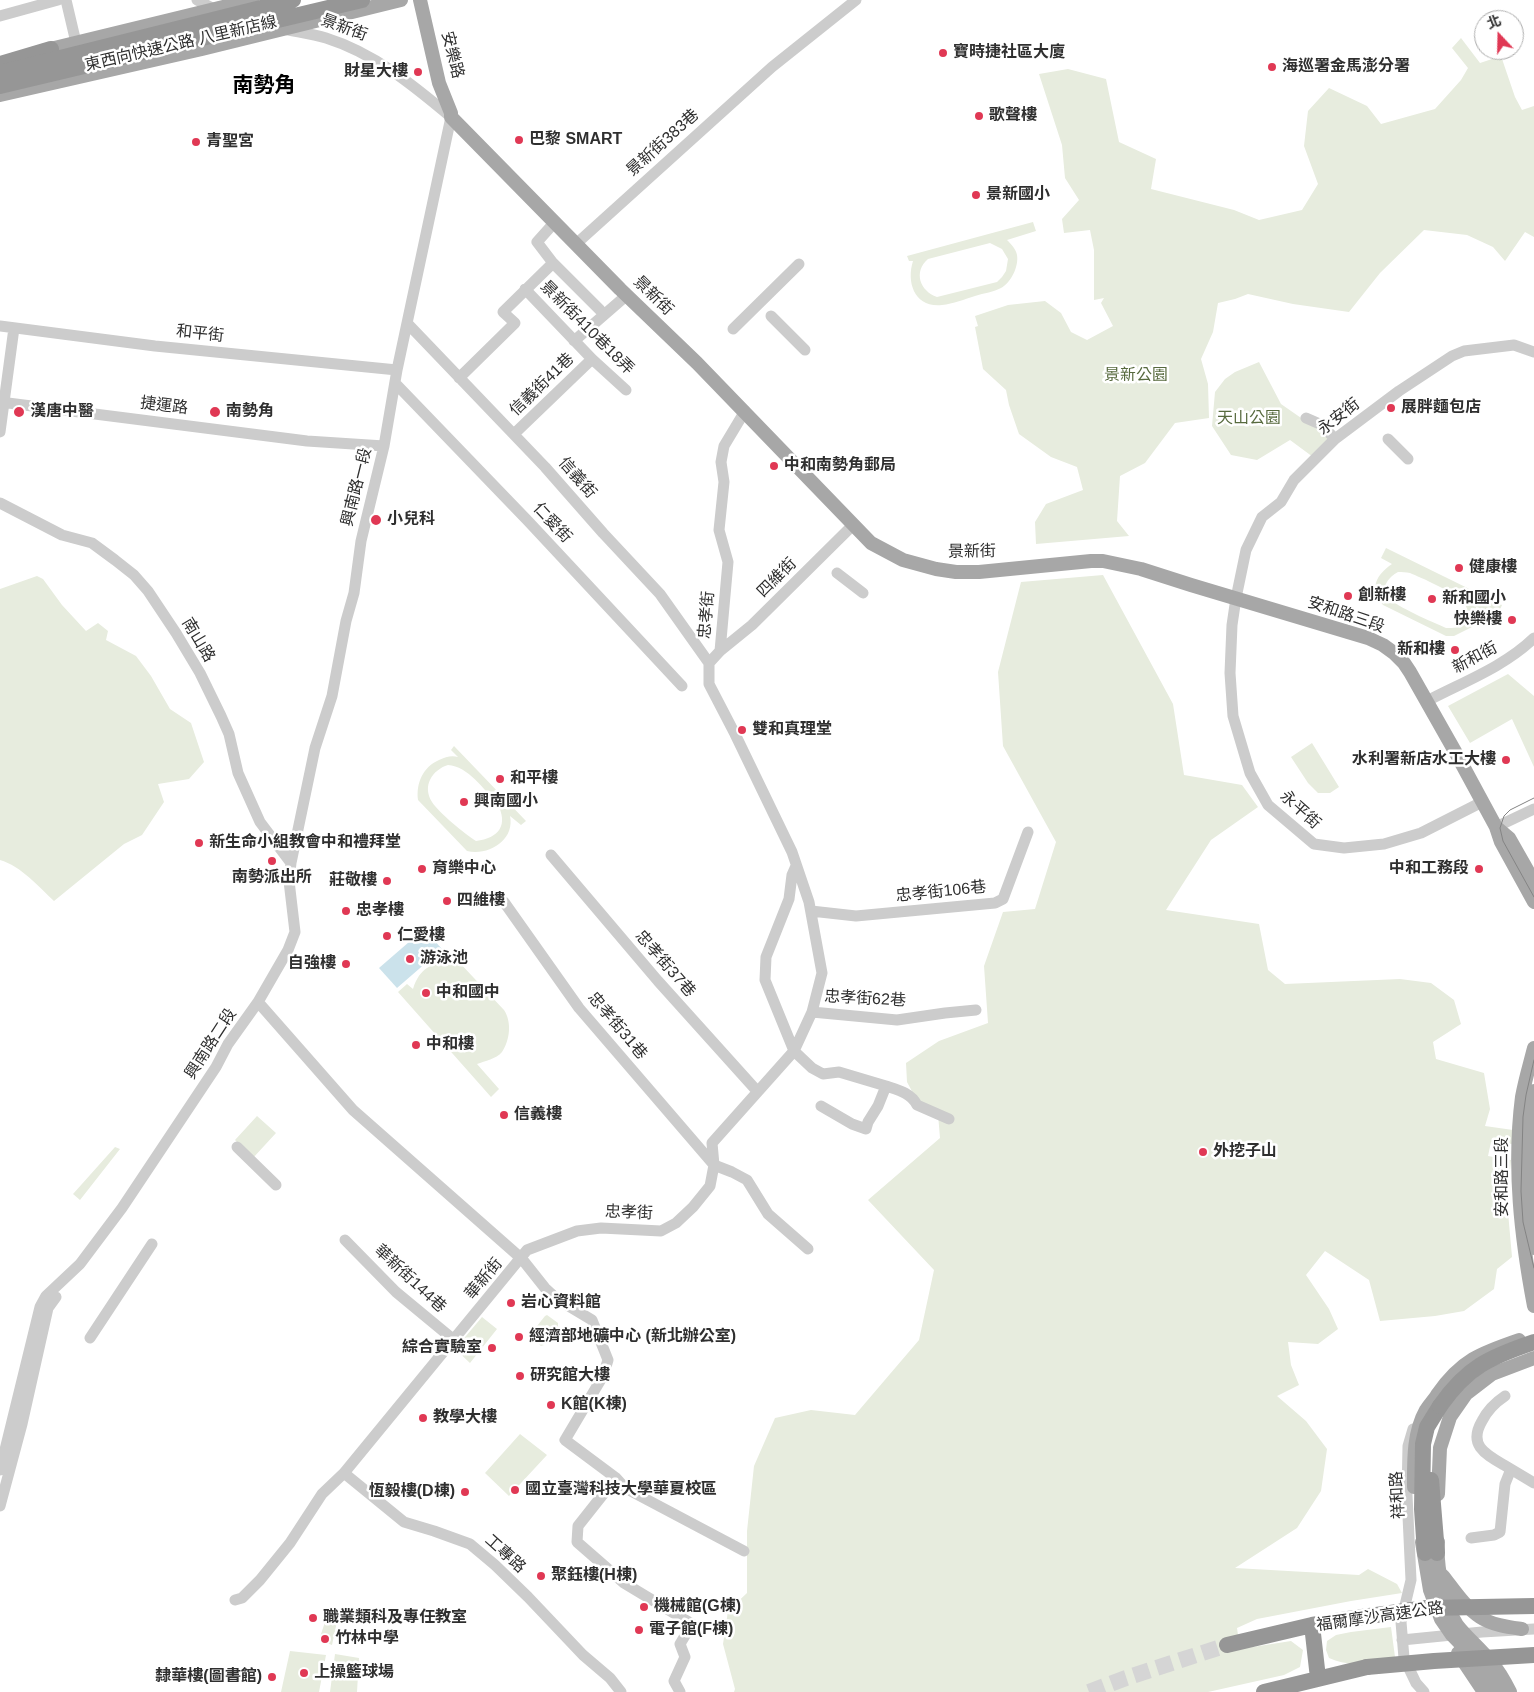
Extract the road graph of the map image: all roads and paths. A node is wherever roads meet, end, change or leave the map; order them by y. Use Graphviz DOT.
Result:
graph roads {
  1 [pos="58,0"];
  2 [pos="66,0"];
  3 [pos="197,0"];
  4 [pos="252,0"];
  5 [pos="293,0"];
  6 [pos="362,0"];
  7 [pos="401,0"];
  8 [pos="420,0"];
  9 [pos="856,0"];
  10 [pos="214,9"];
  11 [pos="0,16"];
  12 [pos="282,29"];
  13 [pos="76,43"];
  14 [pos="51,49"];
  15 [pos="2,64"];
  16 [pos="84,74"];
  17 [pos="0,80"];
  18 [pos="0,86"];
  19 [pos="0,95"];
  20 [pos="451,118"];
  21 [pos="554,223"];
  22 [pos="576,244"];
  23 [pos="553,263"];
  24 [pos="799,264"];
  25 [pos="525,289"];
  26 [pos="627,295"];
  27 [pos="600,310"];
  28 [pos="771,316"];
  29 [pos="408,324"];
  30 [pos="0,326"];
  31 [pos="14,328"];
  32 [pos="733,329"];
  33 [pos="574,341"];
  34 [pos="805,350"];
  35 [pos="1534,352"];
  36 [pos="592,359"];
  37 [pos="397,370"];
  38 [pos="459,378"];
  39 [pos="395,384"];
  40 [pos="626,390"];
  41 [pos="2,402"];
  42 [pos="745,411"];
  43 [pos="1306,418"];
  44 [pos="0,432"];
  45 [pos="514,434"];
  46 [pos="1335,438"];
  47 [pos="1388,439"];
  48 [pos="384,446"];
  49 [pos="1408,459"];
  50 [pos="0,503"];
  51 [pos="853,525"];
  52 [pos="1090,561"];
  53 [pos="837,573"];
  54 [pos="863,593"];
  55 [pos="1236,598"];
  56 [pos="1534,638"];
  57 [pos="720,651"];
  58 [pos="709,663"];
  59 [pos="682,686"];
  60 [pos="1427,701"];
  61 [pos="1482,802"];
  62 [pos="1534,809"];
  63 [pos="1496,827"];
  64 [pos="1028,832"];
  65 [pos="551,855"];
  66 [pos="291,863"];
  67 [pos="796,866"];
  68 [pos="1534,882"];
  69 [pos="504,902"];
  70 [pos="1534,902"];
  71 [pos="811,911"];
  72 [pos="258,1002"];
  73 [pos="976,1010"];
  74 [pos="812,1012"];
  75 [pos="1534,1048"];
  76 [pos="794,1051"];
  77 [pos="886,1086"];
  78 [pos="757,1091"];
  79 [pos="1534,1091"];
  80 [pos="821,1106"];
  81 [pos="949,1119"];
  82 [pos="237,1147"];
  83 [pos="714,1165"];
  84 [pos="276,1185"];
  85 [pos="108,1227"];
  86 [pos="345,1240"];
  87 [pos="152,1244"];
  88 [pos="1534,1248"];
  89 [pos="808,1249"];
  90 [pos="522,1259"];
  91 [pos="1533,1298"];
  92 [pos="90,1338"];
  93 [pos="454,1340"];
  94 [pos="1529,1348"];
  95 [pos="1505,1396"];
  96 [pos="1511,1469"];
  97 [pos="0,1470"];
  98 [pos="344,1473"];
  99 [pos="616,1478"];
  100 [pos="1534,1483"];
  101 [pos="0,1506"];
  102 [pos="1472,1538"];
  103 [pos="744,1551"];
  104 [pos="1427,1558"];
  105 [pos="234,1600"];
  106 [pos="1534,1606"];
  107 [pos="1312,1625"];
  108 [pos="1528,1629"];
  109 [pos="1402,1640"];
  110 [pos="1463,1640"];
  111 [pos="1227,1645"];
  112 [pos="1534,1655"];
  113 [pos="1318,1678"];
  114 [pos="621,1692"];
  115 [pos="680,1692"];
  116 [pos="1264,1692"];
  117 [pos="1424,1692"];
  118 [pos="1484,1692"];
  119 [pos="1498,1692"];
  120 [pos="1510,1692"];
  1 -- 11 [label="street"];
  2 -- 13 [label="street"];
  3 -- 10 [label="street, 景新街"];
  4 -- 10 [label="main road"];
  5 -- 15 [label="highway, 東西向快速公路 八里新店線, bridge"];
  6 -- 18 [label="highway, 東西向快速公路 八里新店線, bridge"];
  7 -- 12 [label="main road"];
  8 -- 20 [label="main road, 安樂路"];
  9 -- 22 [label="street, 景新街383巷"];
  10 -- 12 [label="main road, 景新街"];
  10 -- 13 [label="main road"];
  12 -- 16 [label="main road"];
  12 -- 20 [label="street, 景新街"];
  13 -- 14 [label="main road"];
  13 -- 16 [label="street"];
  13 -- 17 [label="main road"];
  14 -- 15 [label="highway"];
  16 -- 19 [label="main road"];
  20 -- 21 [label="main road, 景新街"];
  20 -- 29 [label="street, 興南路一段"];
  21 -- 22 [label="main road, 景新街"];
  21 -- 23 [label="street"];
  22 -- 26 [label="main road, 景新街"];
  23 -- 25 [label="street"];
  23 -- 27 [label="street"];
  24 -- 32 [label="street"];
  25 -- 33 [label="street, 景新街410巷18弄"];
  25 -- 38 [label="street"];
  26 -- 33 [label="street"];
  26 -- 42 [label="main road, 景新街"];
  28 -- 34 [label="street"];
  29 -- 37 [label="street, 興南路一段"];
  29 -- 38 [label="street, 信義街"];
  30 -- 31 [label="street, 和平街"];
  31 -- 37 [label="street, 和平街"];
  31 -- 41 [label="street"];
  33 -- 36 [label="street, 景新街410巷18弄"];
  35 -- 46 [label="street, 永安街"];
  36 -- 40 [label="street, 景新街410巷18弄"];
  36 -- 45 [label="street, 信義街41巷"];
  37 -- 39 [label="street, 興南路一段"];
  38 -- 45 [label="street, 信義街"];
  39 -- 48 [label="street, 興南路一段"];
  39 -- 59 [label="street, 仁愛街"];
  41 -- 44 [label="street"];
  41 -- 48 [label="street, 捷運路"];
  42 -- 51 [label="main road, 景新街"];
  42 -- 57 [label="street, 忠孝街"];
  43 -- 46 [label="street"];
  45 -- 58 [label="street, 信義街"];
  46 -- 55 [label="street, 永安街"];
  47 -- 49 [label="street"];
  48 -- 66 [label="street, 興南路一段"];
  50 -- 66 [label="street, 南山路"];
  51 -- 52 [label="main road, 景新街"];
  51 -- 57 [label="street, 四維街"];
  52 -- 55 [label="main road, 安和路三段"];
  53 -- 54 [label="street"];
  55 -- 60 [label="main road, 安和路三段"];
  55 -- 61 [label="street, 永平街"];
  56 -- 60 [label="street, 新和街"];
  57 -- 58 [label="street, 忠孝街"];
  58 -- 67 [label="street, 忠孝街"];
  60 -- 61 [label="main road, 安和路三段"];
  61 -- 63 [label="main road, 安和路三段"];
  62 -- 63 [label="street"];
  63 -- 68 [label="main road, 安和路三段"];
  63 -- 70 [label="main road, 安和路三段"];
  64 -- 71 [label="street, 忠孝街106巷"];
  65 -- 78 [label="street, 忠孝街37巷"];
  66 -- 72 [label="street, 興南路二段"];
  67 -- 71 [label="street, 忠孝街"];
  67 -- 76 [label="street"];
  69 -- 83 [label="street, 忠孝街31巷"];
  71 -- 74 [label="street, 忠孝街"];
  72 -- 85 [label="street, 興南路二段"];
  72 -- 90 [label="street, 華新街"];
  73 -- 74 [label="street, 忠孝街62巷"];
  74 -- 76 [label="street, 忠孝街"];
  75 -- 91 [label="main road, 安和路三段"];
  76 -- 77 [label="street"];
  76 -- 78 [label="street, 忠孝街"];
  77 -- 80 [label="street"];
  77 -- 81 [label="street"];
  78 -- 83 [label="street, 忠孝街"];
  79 -- 88 [label="main road, 安和路三段"];
  82 -- 84 [label="street"];
  83 -- 89 [label="street"];
  83 -- 90 [label="street, 忠孝街"];
  85 -- 97 [label="street, 興南路二段"];
  85 -- 101 [label="street, 興南路二段"];
  86 -- 93 [label="street, 華新街144巷"];
  87 -- 92 [label="street"];
  90 -- 93 [label="street, 華新街"];
  90 -- 99 [label="street"];
  93 -- 98 [label="street, 華新街"];
  94 -- 104 [label="main road"];
  94 -- 104 [label="highway, bridge"];
  95 -- 96 [label="street"];
  96 -- 100 [label="street"];
  96 -- 102 [label="street"];
  98 -- 105 [label="street, 華新街"];
  98 -- 114 [label="street, 工專路"];
  99 -- 103 [label="street"];
  99 -- 115 [label="street"];
  104 -- 108 [label="main road"];
  104 -- 109 [label="street"];
  104 -- 110 [label="main road"];
  104 -- 110 [label="main road"];
  106 -- 107 [label="highway, 福爾摩沙高速公路, bridge"];
  107 -- 111 [label="highway, 福爾摩沙高速公路"];
  107 -- 113 [label="highway"];
  108 -- 110 [label="street"];
  109 -- 110 [label="street"];
  109 -- 117 [label="street"];
  110 -- 118 [label="main road"];
  110 -- 119 [label="main road"];
  110 -- 120 [label="main road"];
  112 -- 113 [label="highway, bridge"];
  113 -- 116 [label="highway"];
}
